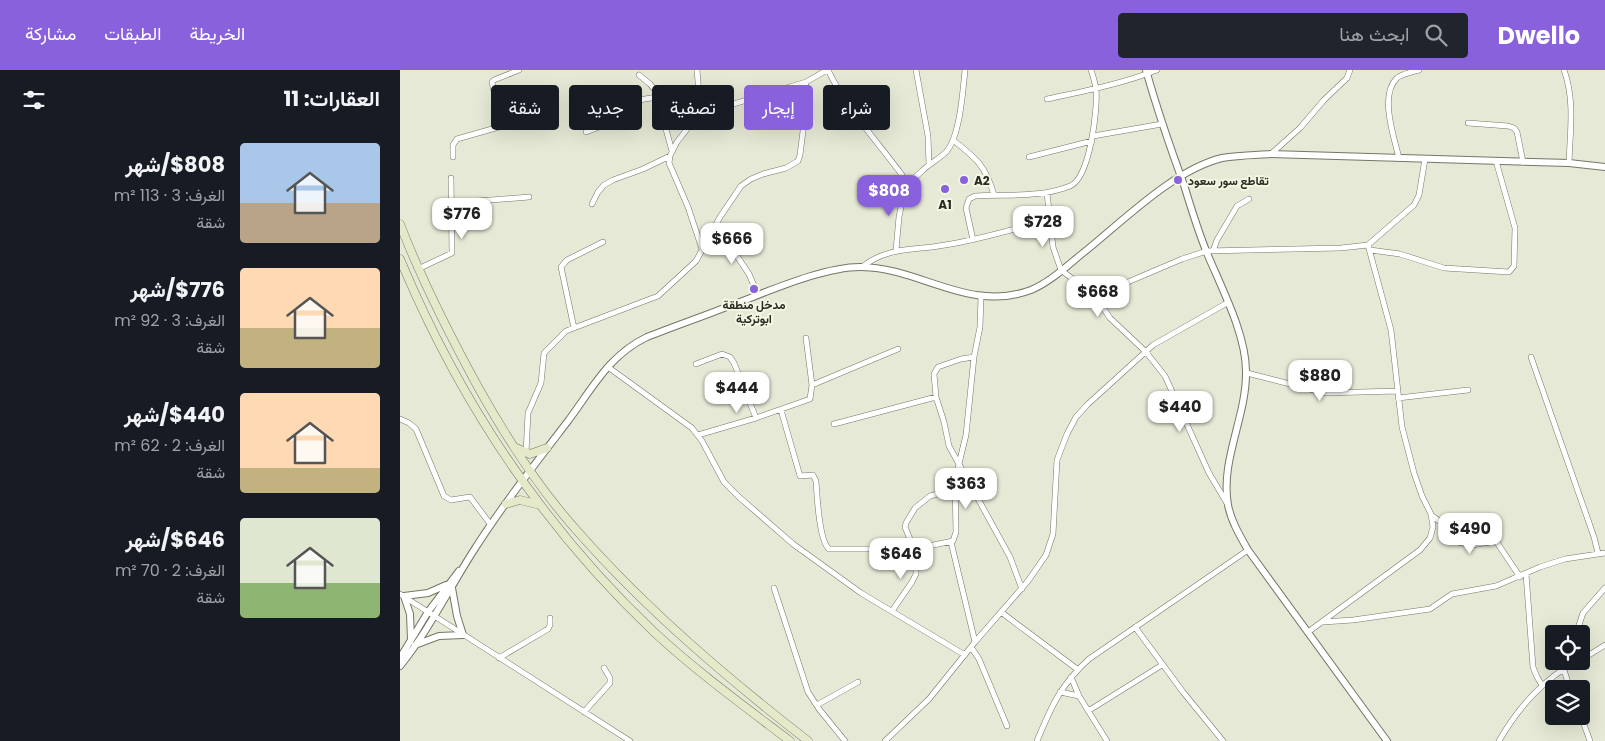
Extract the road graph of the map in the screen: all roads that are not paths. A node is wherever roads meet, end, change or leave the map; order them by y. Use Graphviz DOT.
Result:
graph roads {
  1 [pos="519,70"];
  2 [pos="697,70"];
  3 [pos="827,70"];
  4 [pos="916,70"];
  5 [pos="965,70"];
  6 [pos="1091,70"];
  7 [pos="1350,70"];
  8 [pos="1419,70"];
  9 [pos="1564,70"];
  10 [pos="1151,71"];
  11 [pos="640,75"];
  12 [pos="806,82"];
  13 [pos="698,85"];
  14 [pos="652,86"];
  15 [pos="1096,89"];
  16 [pos="652,98"];
  17 [pos="1047,99"];
  18 [pos="734,104"];
  19 [pos="1468,123"];
  20 [pos="1162,124"];
  21 [pos="665,130"];
  22 [pos="686,130"];
  23 [pos="586,132"];
  24 [pos="1092,139"];
  25 [pos="953,140"];
  26 [pos="671,154"];
  27 [pos="1271,154"];
  28 [pos="453,157"];
  29 [pos="1029,157"];
  30 [pos="1399,158"];
  31 [pos="1425,159"];
  32 [pos="1496,161"];
  33 [pos="1523,162"];
  34 [pos="1569,163"];
  35 [pos="930,165"];
  36 [pos="1605,167"];
  37 [pos="1180,176"];
  38 [pos="451,178"];
  39 [pos="905,187"];
  40 [pos="1047,193"];
  41 [pos="994,195"];
  42 [pos="529,197"];
  43 [pos="1249,200"];
  44 [pos="452,203"];
  45 [pos="592,204"];
  46 [pos="1050,219"];
  47 [pos="400,224"];
  48 [pos="712,232"];
  49 [pos="973,240"];
  50 [pos="603,242"];
  51 [pos="1369,248"];
  52 [pos="702,249"];
  53 [pos="896,250"];
  54 [pos="1210,251"];
  55 [pos="400,259"];
  56 [pos="862,267"];
  57 [pos="418,269"];
  58 [pos="1061,270"];
  59 [pos="758,295"];
  60 [pos="1095,296"];
  61 [pos="981,297"];
  62 [pos="1227,303"];
  63 [pos="574,328"];
  64 [pos="806,338"];
  65 [pos="898,350"];
  66 [pos="1146,352"];
  67 [pos="974,357"];
  68 [pos="1531,357"];
  69 [pos="696,364"];
  70 [pos="608,366"];
  71 [pos="1246,373"];
  72 [pos="812,385"];
  73 [pos="1468,390"];
  74 [pos="1397,391"];
  75 [pos="936,397"];
  76 [pos="1398,398"];
  77 [pos="781,410"];
  78 [pos="756,418"];
  79 [pos="400,419"];
  80 [pos="834,424"];
  81 [pos="698,435"];
  82 [pos="515,448"];
  83 [pos="547,448"];
  84 [pos="526,453"];
  85 [pos="958,463"];
  86 [pos="530,472"];
  87 [pos="522,482"];
  88 [pos="955,489"];
  89 [pos="506,504"];
  90 [pos="540,505"];
  91 [pos="1228,505"];
  92 [pos="1431,514"];
  93 [pos="491,525"];
  94 [pos="950,542"];
  95 [pos="914,549"];
  96 [pos="1248,550"];
  97 [pos="1598,553"];
  98 [pos="1605,553"];
  99 [pos="1526,574"];
  100 [pos="1520,577"];
  101 [pos="450,586"];
  102 [pos="774,588"];
  103 [pos="1605,588"];
  104 [pos="1022,589"];
  105 [pos="402,595"];
  106 [pos="892,611"];
  107 [pos="1001,612"];
  108 [pos="432,614"];
  109 [pos="550,618"];
  110 [pos="1322,622"];
  111 [pos="1579,625"];
  112 [pos="1135,627"];
  113 [pos="1308,632"];
  114 [pos="463,635"];
  115 [pos="413,642"];
  116 [pos="975,642"];
  117 [pos="1605,645"];
  118 [pos="971,647"];
  119 [pos="1590,654"];
  120 [pos="965,655"];
  121 [pos="400,658"];
  122 [pos="499,658"];
  123 [pos="1162,665"];
  124 [pos="400,666"];
  125 [pos="604,668"];
  126 [pos="1077,670"];
  127 [pos="1564,670"];
  128 [pos="1071,677"];
  129 [pos="1567,680"];
  130 [pos="858,682"];
  131 [pos="1542,685"];
  132 [pos="1060,692"];
  133 [pos="1079,696"];
  134 [pos="817,705"];
  135 [pos="584,712"];
  136 [pos="1088,712"];
  137 [pos="1584,725"];
  138 [pos="1007,726"];
  139 [pos="630,741"];
  140 [pos="790,741"];
  141 [pos="808,741"];
  142 [pos="845,741"];
  143 [pos="884,741"];
  144 [pos="1037,741"];
  145 [pos="1107,741"];
  146 [pos="1223,741"];
  147 [pos="1387,741"];
  148 [pos="1499,741"];
  149 [pos="1590,741"];
  1 -- 28 [label="street"];
  2 -- 13 [label="street"];
  3 -- 12 [label="street"];
  3 -- 39 [label="street"];
  4 -- 35 [label="street"];
  5 -- 25 [label="street"];
  6 -- 15 [label="street"];
  7 -- 27 [label="street"];
  8 -- 30 [label="street"];
  9 -- 34 [label="street"];
  10 -- 15 [label="street"];
  10 -- 20 [label="street"];
  11 -- 14 [label="street"];
  12 -- 18 [label="street"];
  12 -- 48 [label="street"];
  15 -- 17 [label="street"];
  15 -- 24 [label="street"];
  16 -- 23 [label="street"];
  19 -- 33 [label="street"];
  20 -- 24 [label="street"];
  20 -- 37 [label="street"];
  21 -- 26 [label="street"];
  22 -- 26 [label="street"];
  24 -- 29 [label="street"];
  24 -- 40 [label="street"];
  25 -- 35 [label="street"];
  25 -- 41 [label="street"];
  26 -- 45 [label="street"];
  26 -- 52 [label="street"];
  27 -- 30 [label="street"];
  27 -- 37 [label="street"];
  30 -- 31 [label="street"];
  31 -- 32 [label="street"];
  31 -- 51 [label="street"];
  32 -- 33 [label="street"];
  32 -- 51 [label="street"];
  33 -- 34 [label="street"];
  34 -- 36 [label="street"];
  35 -- 39 [label="street"];
  37 -- 54 [label="street"];
  37 -- 58 [label="street"];
  38 -- 44 [label="street"];
  39 -- 53 [label="street"];
  40 -- 41 [label="street"];
  40 -- 46 [label="street"];
  41 -- 49 [label="street"];
  42 -- 44 [label="street"];
  43 -- 54 [label="street"];
  44 -- 57 [label="street"];
  46 -- 49 [label="street"];
  46 -- 58 [label="street"];
  47 -- 57 [label="main road"];
  48 -- 52 [label="street"];
  48 -- 59 [label="street"];
  49 -- 53 [label="street"];
  50 -- 63 [label="street"];
  51 -- 54 [label="street"];
  51 -- 74 [label="street"];
  52 -- 63 [label="street"];
  53 -- 56 [label="street"];
  54 -- 60 [label="street"];
  54 -- 62 [label="street"];
  55 -- 87 [label="main road"];
  56 -- 59 [label="street"];
  56 -- 61 [label="street"];
  57 -- 82 [label="main road"];
  58 -- 60 [label="street"];
  58 -- 61 [label="street"];
  59 -- 70 [label="street"];
  60 -- 66 [label="street"];
  61 -- 67 [label="street"];
  62 -- 66 [label="street"];
  62 -- 71 [label="street"];
  63 -- 84 [label="street"];
  64 -- 72 [label="street"];
  65 -- 72 [label="street"];
  66 -- 91 [label="street"];
  66 -- 104 [label="street"];
  67 -- 75 [label="street"];
  67 -- 85 [label="street"];
  68 -- 97 [label="street"];
  69 -- 78 [label="street"];
  70 -- 81 [label="street"];
  70 -- 83 [label="street"];
  71 -- 74 [label="street"];
  71 -- 91 [label="street"];
  72 -- 77 [label="street"];
  73 -- 76 [label="street"];
  74 -- 76 [label="street"];
  75 -- 80 [label="street"];
  75 -- 85 [label="street"];
  76 -- 92 [label="street"];
  77 -- 78 [label="street"];
  77 -- 95 [label="street"];
  78 -- 81 [label="street"];
  79 -- 93 [label="street"];
  81 -- 106 [label="street"];
  82 -- 84 [label="main road"];
  82 -- 86 [label="main road"];
  83 -- 84 [label="main road"];
  83 -- 86 [label="street"];
  85 -- 88 [label="street"];
  85 -- 104 [label="street"];
  86 -- 87 [label="street"];
  86 -- 141 [label="main road"];
  87 -- 89 [label="street"];
  87 -- 90 [label="main road"];
  88 -- 94 [label="street"];
  88 -- 95 [label="street"];
  89 -- 90 [label="main road"];
  89 -- 93 [label="street"];
  90 -- 140 [label="main road"];
  91 -- 96 [label="street"];
  92 -- 100 [label="street"];
  92 -- 110 [label="street"];
  93 -- 101 [label="street"];
  94 -- 95 [label="street"];
  94 -- 116 [label="street"];
  95 -- 106 [label="street"];
  96 -- 112 [label="street"];
  96 -- 113 [label="street"];
  97 -- 98 [label="street"];
  97 -- 99 [label="street"];
  99 -- 100 [label="street"];
  99 -- 131 [label="street"];
  100 -- 110 [label="street"];
  101 -- 105 [label="street"];
  101 -- 108 [label="street"];
  101 -- 114 [label="street"];
  102 -- 134 [label="street"];
  103 -- 111 [label="street"];
  104 -- 107 [label="street"];
  105 -- 108 [label="street"];
  105 -- 115 [label="street"];
  106 -- 120 [label="street"];
  107 -- 116 [label="street"];
  107 -- 126 [label="street"];
  108 -- 114 [label="street"];
  108 -- 115 [label="street"];
  109 -- 122 [label="street"];
  110 -- 113 [label="street"];
  112 -- 123 [label="street"];
  112 -- 126 [label="street"];
  113 -- 147 [label="street"];
  114 -- 115 [label="street"];
  114 -- 122 [label="street"];
  115 -- 121 [label="street"];
  115 -- 124 [label="street"];
  116 -- 118 [label="street"];
  117 -- 119 [label="street"];
  118 -- 120 [label="street"];
  118 -- 138 [label="street"];
  120 -- 143 [label="street"];
  122 -- 135 [label="street"];
  123 -- 136 [label="street"];
  123 -- 146 [label="street"];
  125 -- 135 [label="street"];
  126 -- 128 [label="street"];
  127 -- 129 [label="street"];
  127 -- 131 [label="street"];
  128 -- 132 [label="street"];
  128 -- 133 [label="street"];
  130 -- 134 [label="street"];
  131 -- 148 [label="street"];
  132 -- 133 [label="street"];
  132 -- 144 [label="street"];
  133 -- 136 [label="street"];
  134 -- 142 [label="street"];
  135 -- 139 [label="street"];
  136 -- 145 [label="street"];
  137 -- 149 [label="street"];
}
